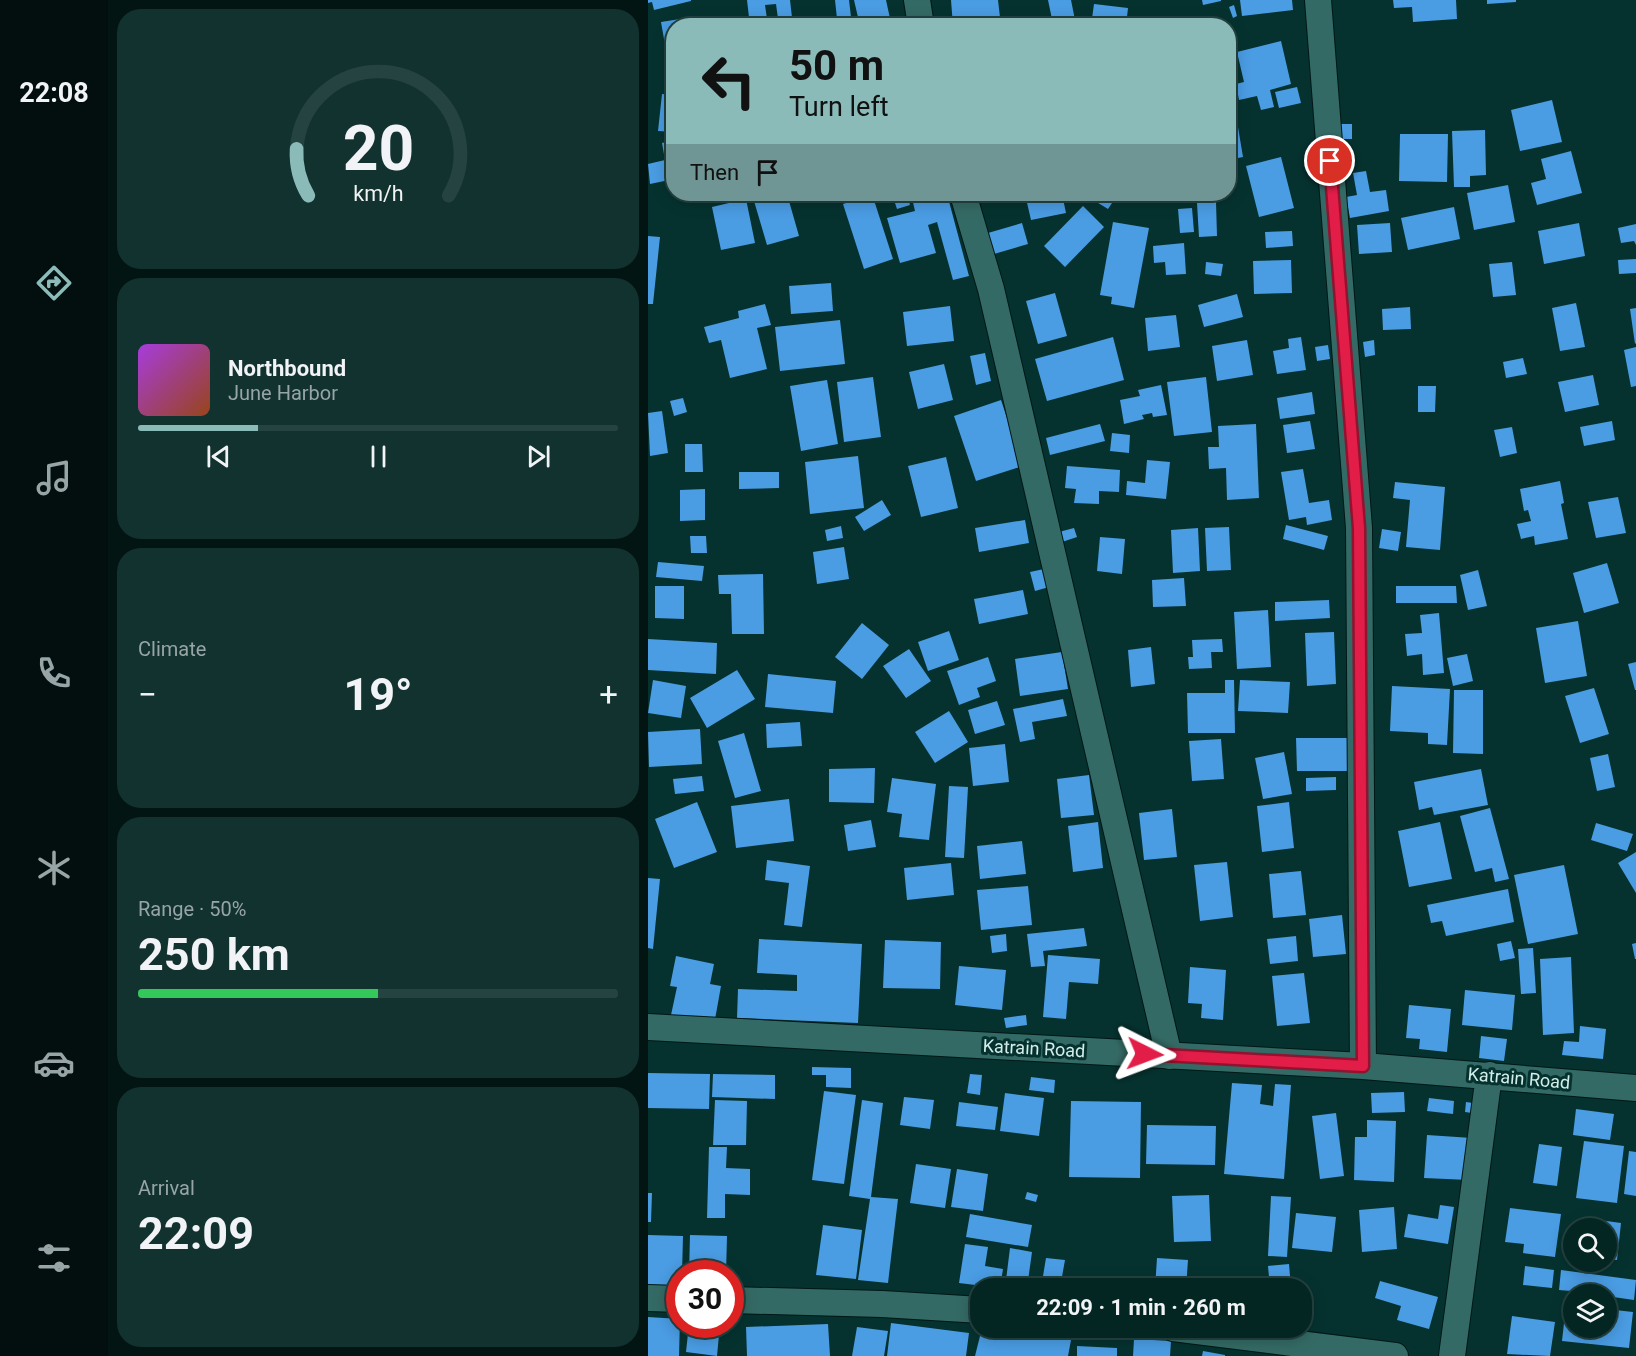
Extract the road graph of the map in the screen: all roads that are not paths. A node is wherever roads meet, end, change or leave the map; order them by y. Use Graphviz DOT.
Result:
graph roads {
  1 [pos="917,0"];
  2 [pos="1318,0"];
  3 [pos="920,18"];
  4 [pos="965,201"];
  5 [pos="648,1027"];
  6 [pos="1169,1056"];
  7 [pos="1363,1066"];
  8 [pos="1489,1075"];
  9 [pos="1636,1088"];
  10 [pos="648,1298"];
  11 [pos="666,1299"];
  12 [pos="744,1300"];
  13 [pos="970,1309"];
  14 [pos="1252,1338"];
  15 [pos="1395,1356"];
  16 [pos="1452,1356"];
  1 -- 3 [label="street"];
  2 -- 7 [label="street"];
  4 -- 6 [label="street"];
  5 -- 6 [label="street, Katrain Road"];
  6 -- 7 [label="street, Katrain Road"];
  7 -- 8 [label="street, Katrain Road"];
  8 -- 9 [label="street, Katrain Road"];
  8 -- 16 [label="street"];
  10 -- 11 [label="street"];
  12 -- 13 [label="street"];
  14 -- 15 [label="street"];
}
